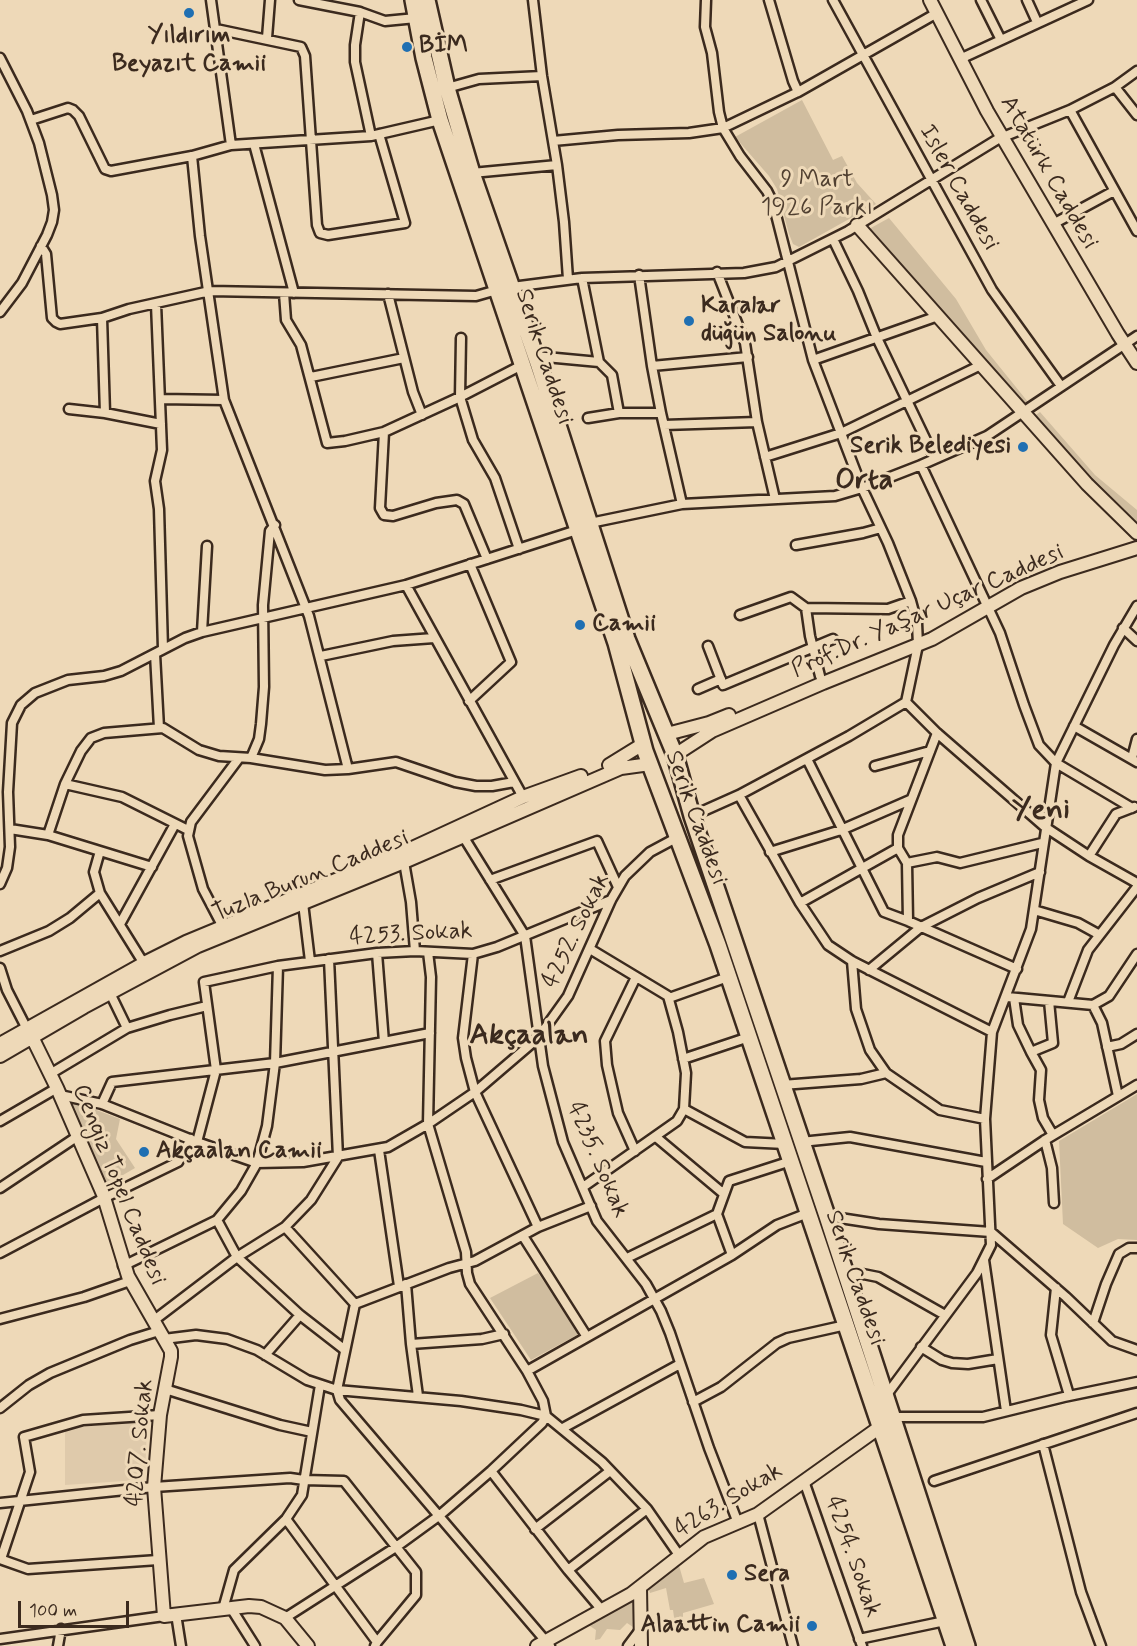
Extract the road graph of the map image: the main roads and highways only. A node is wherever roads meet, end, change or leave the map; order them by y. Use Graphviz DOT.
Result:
graph roads {
  1 [pos="413,0"];
  2 [pos="428,0"];
  3 [pos="930,0"];
  4 [pos="857,225"];
  5 [pos="505,288"];
  6 [pos="1137,363"];
  7 [pos="584,526"];
  8 [pos="1137,533"];
  9 [pos="1137,548"];
  10 [pos="918,640"];
  11 [pos="667,734"];
  12 [pos="643,744"];
  13 [pos="675,755"];
  14 [pos="650,764"];
  15 [pos="225,930"];
  16 [pos="146,968"];
  17 [pos="30,1033"];
  18 [pos="0,1044"];
  19 [pos="0,1056"];
  20 [pos="161,1334"];
  21 [pos="886,1422"];
  22 [pos="640,1588"];
  23 [pos="544,1644"];
  24 [pos="308,1646"];
  25 [pos="641,1646"];
  26 [pos="954,1646"];
  27 [pos="967,1646"];
  1 -- 5 [label="highway, Serik Caddesi"];
  2 -- 5 [label="highway, Serik Caddesi"];
  3 -- 6 [label="main road, Atatürk Caddesi"];
  4 -- 8 [label="main road"];
  5 -- 7 [label="highway, Serik Caddesi"];
  5 -- 7 [label="highway, Serik Caddesi"];
  7 -- 11 [label="highway, Serik Caddesi"];
  7 -- 12 [label="highway, Serik Caddesi"];
  9 -- 10 [label="main road, Prof.Dr. Yaşar Uçar Caddesi"];
  10 -- 11 [label="main road"];
  10 -- 13 [label="main road, Prof.Dr. Yaşar Uçar Caddesi"];
  11 -- 12 [label="highway"];
  11 -- 13 [label="highway, Serik Caddesi"];
  12 -- 14 [label="highway, Serik Caddesi"];
  12 -- 15 [label="main road, Tuzla Burun Caddesi"];
  13 -- 14 [label="highway"];
  13 -- 21 [label="highway, Serik Caddesi"];
  14 -- 15 [label="main road, Tuzla Burun Caddesi"];
  14 -- 21 [label="highway, Serik Caddesi"];
  15 -- 16 [label="main road, Tuzla Burun Caddesi"];
  16 -- 17 [label="main road, Tuzla Burun Caddesi"];
  16 -- 17 [label="main road, Tuzla Burun Caddesi"];
  17 -- 18 [label="main road, Tuzla Burun Caddesi"];
  17 -- 19 [label="main road, Tuzla Burun Caddesi"];
  17 -- 20 [label="main road, Cengiz Topel Caddesi"];
  20 -- 24 [label="main road, 4207. Sokak"];
  21 -- 22 [label="main road, 4263. Sokak"];
  21 -- 26 [label="highway, Serik Caddesi"];
  21 -- 27 [label="highway, Serik Caddesi"];
  22 -- 23 [label="main road, 4263. Sokak"];
  22 -- 25 [label="main road"];
}
